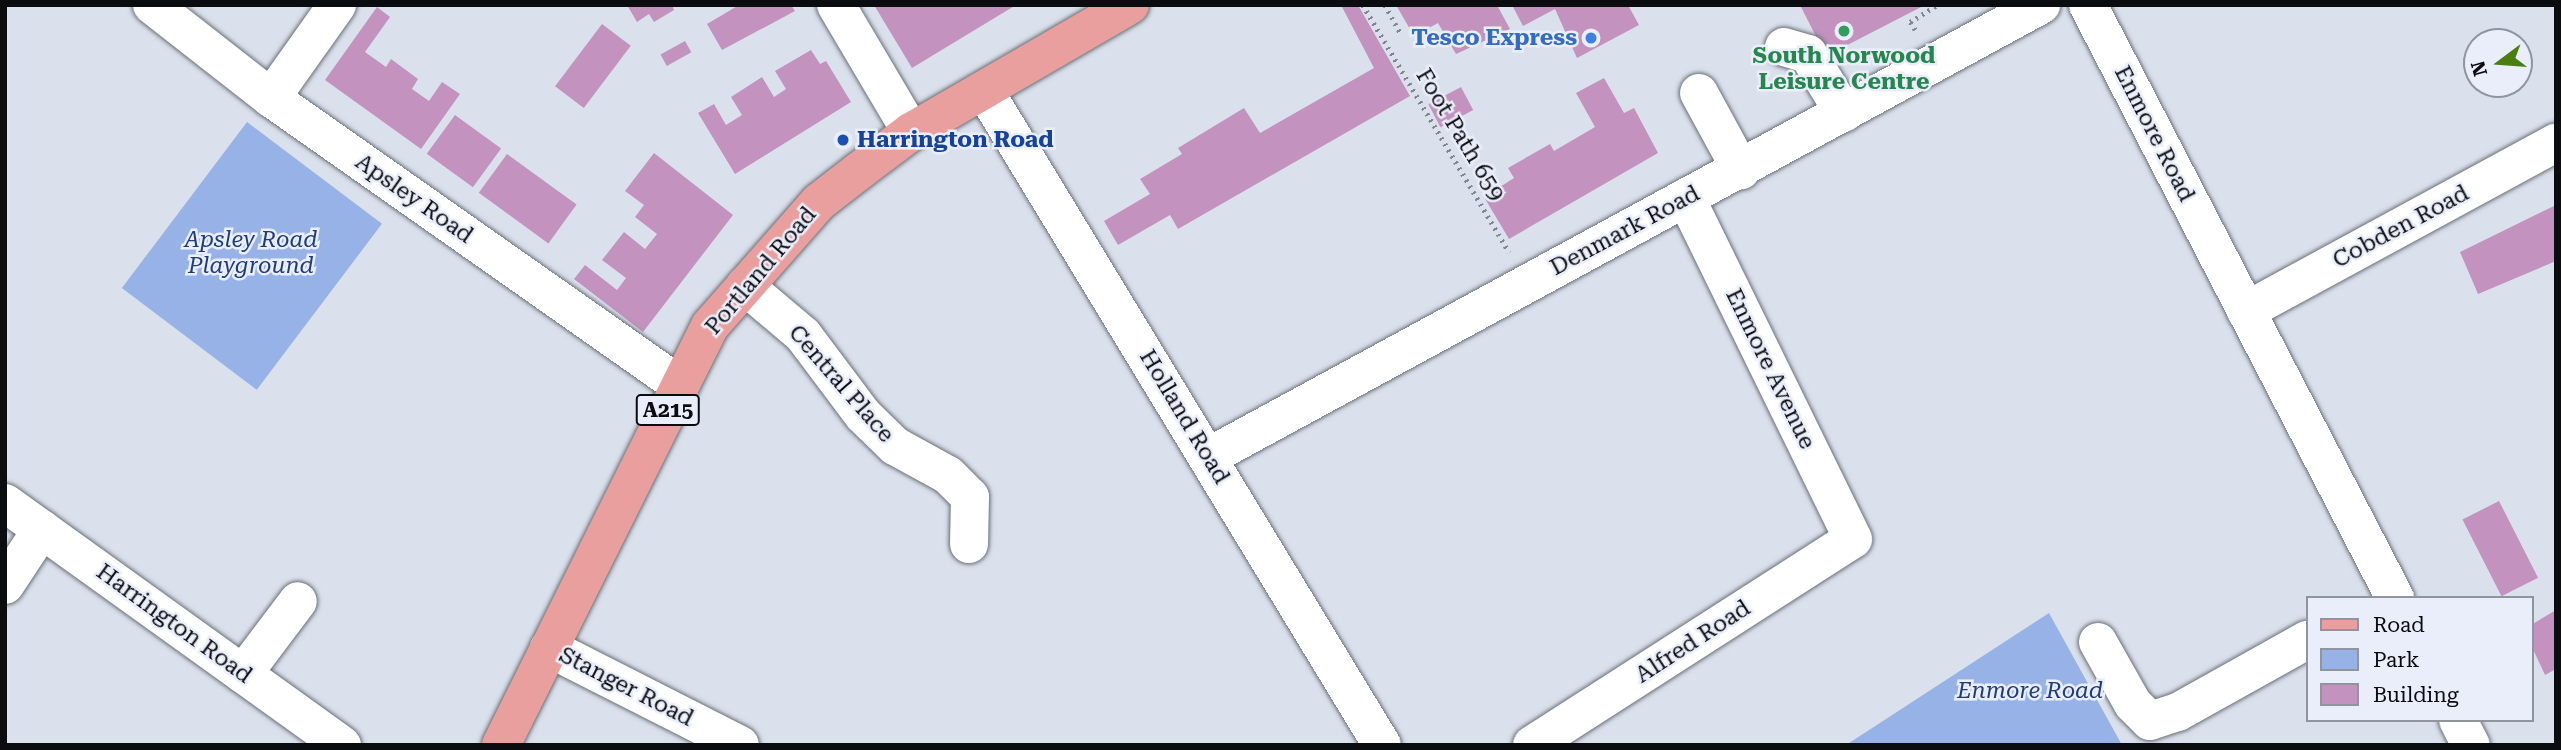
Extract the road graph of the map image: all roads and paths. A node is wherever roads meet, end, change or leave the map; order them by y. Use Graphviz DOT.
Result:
graph roads {
  1 [pos="152,5"];
  2 [pos="337,5"];
  3 [pos="836,5"];
  4 [pos="1130,5"];
  5 [pos="1363,5"];
  6 [pos="1385,5"];
  7 [pos="2041,5"];
  8 [pos="2088,5"];
  9 [pos="1400,32"];
  10 [pos="1784,47"];
  11 [pos="984,90"];
  12 [pos="1699,93"];
  13 [pos="271,98"];
  14 [pos="1844,113"];
  15 [pos="911,132"];
  16 [pos="2556,143"];
  17 [pos="1741,170"];
  18 [pos="1686,198"];
  19 [pos="1528,283"];
  20 [pos="745,286"];
  21 [pos="2246,311"];
  22 [pos="680,385"];
  23 [pos="1209,457"];
  24 [pos="5,503"];
  25 [pos="42,529"];
  26 [pos="1853,539"];
  27 [pos="969,544"];
  28 [pos="5,585"];
  29 [pos="2390,596"];
  30 [pos="298,601"];
  31 [pos="2306,641"];
  32 [pos="2098,642"];
  33 [pos="550,648"];
  34 [pos="243,674"];
  35 [pos="2459,722"];
  36 [pos="342,745"];
  37 [pos="501,745"];
  38 [pos="740,745"];
  39 [pos="1382,745"];
  40 [pos="1532,745"];
  41 [pos="2471,745"];
  1 -- 13 [label="street, Apsley Road"];
  2 -- 13 [label="street"];
  3 -- 15 [label="street"];
  4 -- 11 [label="main road, Portland Road / A215"];
  5 -- 19 [label="path, Foot Path 659"];
  6 -- 9 [label="path"];
  7 -- 14 [label="street, Denmark Road"];
  8 -- 21 [label="street, Enmore Road"];
  10 -- 14 [label="street"];
  11 -- 15 [label="main road, Portland Road / A215"];
  11 -- 23 [label="street, Holland Road"];
  12 -- 17 [label="street"];
  13 -- 22 [label="street, Apsley Road"];
  14 -- 17 [label="street, Denmark Road"];
  15 -- 20 [label="main road, Portland Road / A215"];
  16 -- 21 [label="street, Cobden Road"];
  17 -- 18 [label="street, Denmark Road"];
  18 -- 19 [label="street, Denmark Road"];
  18 -- 26 [label="street, Enmore Avenue"];
  19 -- 23 [label="street, Denmark Road"];
  20 -- 22 [label="main road, Portland Road / A215"];
  20 -- 27 [label="street, Central Place"];
  21 -- 29 [label="street, Enmore Road"];
  22 -- 33 [label="main road, Portland Road / A215"];
  23 -- 39 [label="street, Holland Road"];
  24 -- 25 [label="street, Harrington Road"];
  25 -- 28 [label="street"];
  25 -- 34 [label="street, Harrington Road"];
  26 -- 40 [label="street, Alfred Road"];
  30 -- 34 [label="street"];
  31 -- 32 [label="street"];
  33 -- 37 [label="main road, Portland Road / A215"];
  33 -- 38 [label="street, Stanger Road"];
  34 -- 36 [label="street, Harrington Road"];
  35 -- 41 [label="street"];
}
